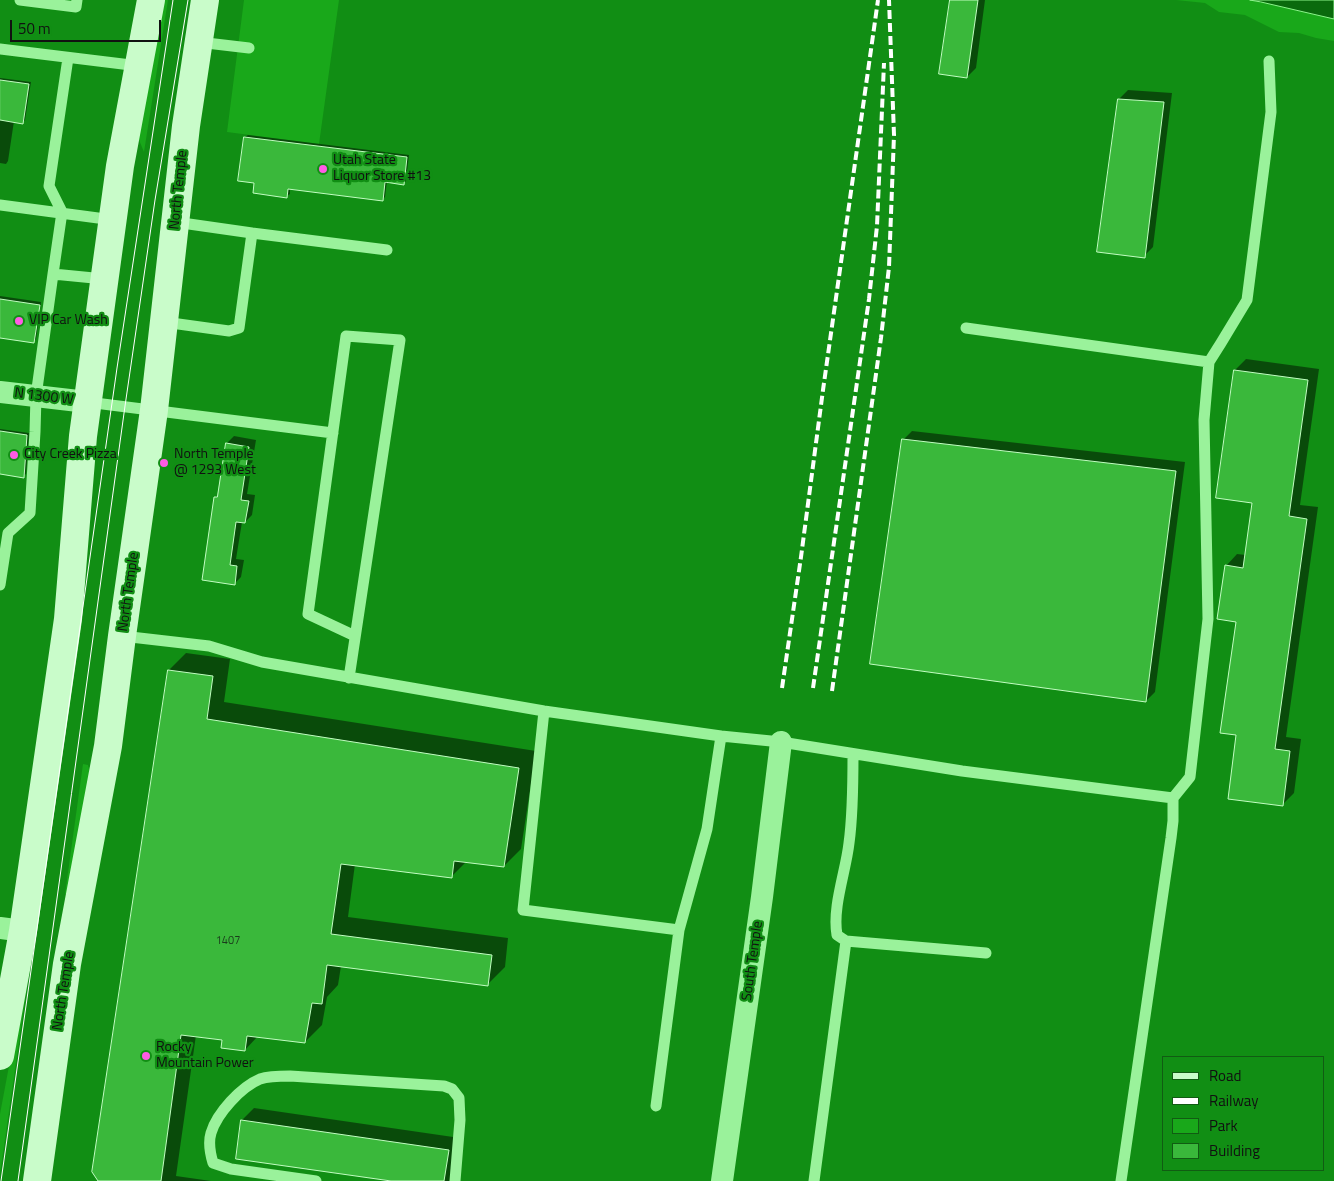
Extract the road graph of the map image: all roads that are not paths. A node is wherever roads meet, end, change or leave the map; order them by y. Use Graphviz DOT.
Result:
graph roads {
  1 [pos="20,0"];
  2 [pos="77,0"];
  3 [pos="151,0"];
  4 [pos="205,0"];
  5 [pos="198,42"];
  6 [pos="249,48"];
  7 [pos="0,49"];
  8 [pos="68,58"];
  9 [pos="1269,61"];
  10 [pos="139,66"];
  11 [pos="0,205"];
  12 [pos="62,212"];
  13 [pos="113,220"];
  14 [pos="175,222"];
  15 [pos="252,233"];
  16 [pos="387,250"];
  17 [pos="53,274"];
  18 [pos="104,279"];
  19 [pos="164,322"];
  20 [pos="966,328"];
  21 [pos="1208,362"];
  22 [pos="0,392"];
  23 [pos="36,396"];
  24 [pos="88,402"];
  25 [pos="154,410"];
  26 [pos="333,433"];
  27 [pos="4,533"];
  28 [pos="0,585"];
  29 [pos="122,636"];
  30 [pos="355,636"];
  31 [pos="349,678"];
  32 [pos="544,711"];
  33 [pos="722,736"];
  34 [pos="781,742"];
  35 [pos="854,754"];
  36 [pos="1173,798"];
  37 [pos="12,929"];
  38 [pos="679,930"];
  39 [pos="846,941"];
  40 [pos="986,953"];
  41 [pos="0,1056"];
  42 [pos="656,1106"];
  43 [pos="37,1181"];
  44 [pos="316,1181"];
  45 [pos="455,1181"];
  46 [pos="722,1181"];
  47 [pos="814,1181"];
  48 [pos="1121,1181"];
  1 -- 2 [label="lane"];
  3 -- 10 [label="main road"];
  4 -- 5 [label="main road, North Temple"];
  5 -- 6 [label="lane"];
  5 -- 14 [label="main road, North Temple"];
  7 -- 8 [label="lane"];
  8 -- 10 [label="lane"];
  8 -- 12 [label="lane"];
  9 -- 21 [label="lane"];
  10 -- 13 [label="main road"];
  11 -- 12 [label="lane"];
  12 -- 13 [label="lane"];
  12 -- 17 [label="lane"];
  13 -- 18 [label="main road"];
  14 -- 15 [label="lane"];
  14 -- 19 [label="main road, North Temple"];
  15 -- 16 [label="lane"];
  15 -- 19 [label="lane"];
  17 -- 18 [label="lane"];
  17 -- 23 [label="lane"];
  18 -- 24 [label="main road"];
  19 -- 25 [label="main road, North Temple"];
  20 -- 21 [label="lane"];
  21 -- 36 [label="lane"];
  22 -- 23 [label="street, N 1300 W"];
  23 -- 24 [label="street, N 1300 W"];
  23 -- 27 [label="lane"];
  24 -- 25 [label="lane"];
  24 -- 37 [label="main road"];
  25 -- 26 [label="lane"];
  25 -- 29 [label="main road, North Temple"];
  26 -- 30 [label="lane"];
  26 -- 30 [label="lane"];
  27 -- 28 [label="lane"];
  29 -- 31 [label="lane"];
  29 -- 43 [label="main road, North Temple"];
  30 -- 31 [label="lane"];
  31 -- 32 [label="lane"];
  32 -- 33 [label="lane"];
  32 -- 38 [label="lane"];
  33 -- 34 [label="lane"];
  33 -- 38 [label="lane"];
  34 -- 35 [label="lane"];
  34 -- 46 [label="street, South Temple"];
  35 -- 36 [label="lane"];
  35 -- 39 [label="lane"];
  36 -- 48 [label="lane"];
  37 -- 41 [label="main road"];
  38 -- 42 [label="lane"];
  39 -- 40 [label="lane"];
  39 -- 47 [label="lane"];
  44 -- 45 [label="lane"];
}
